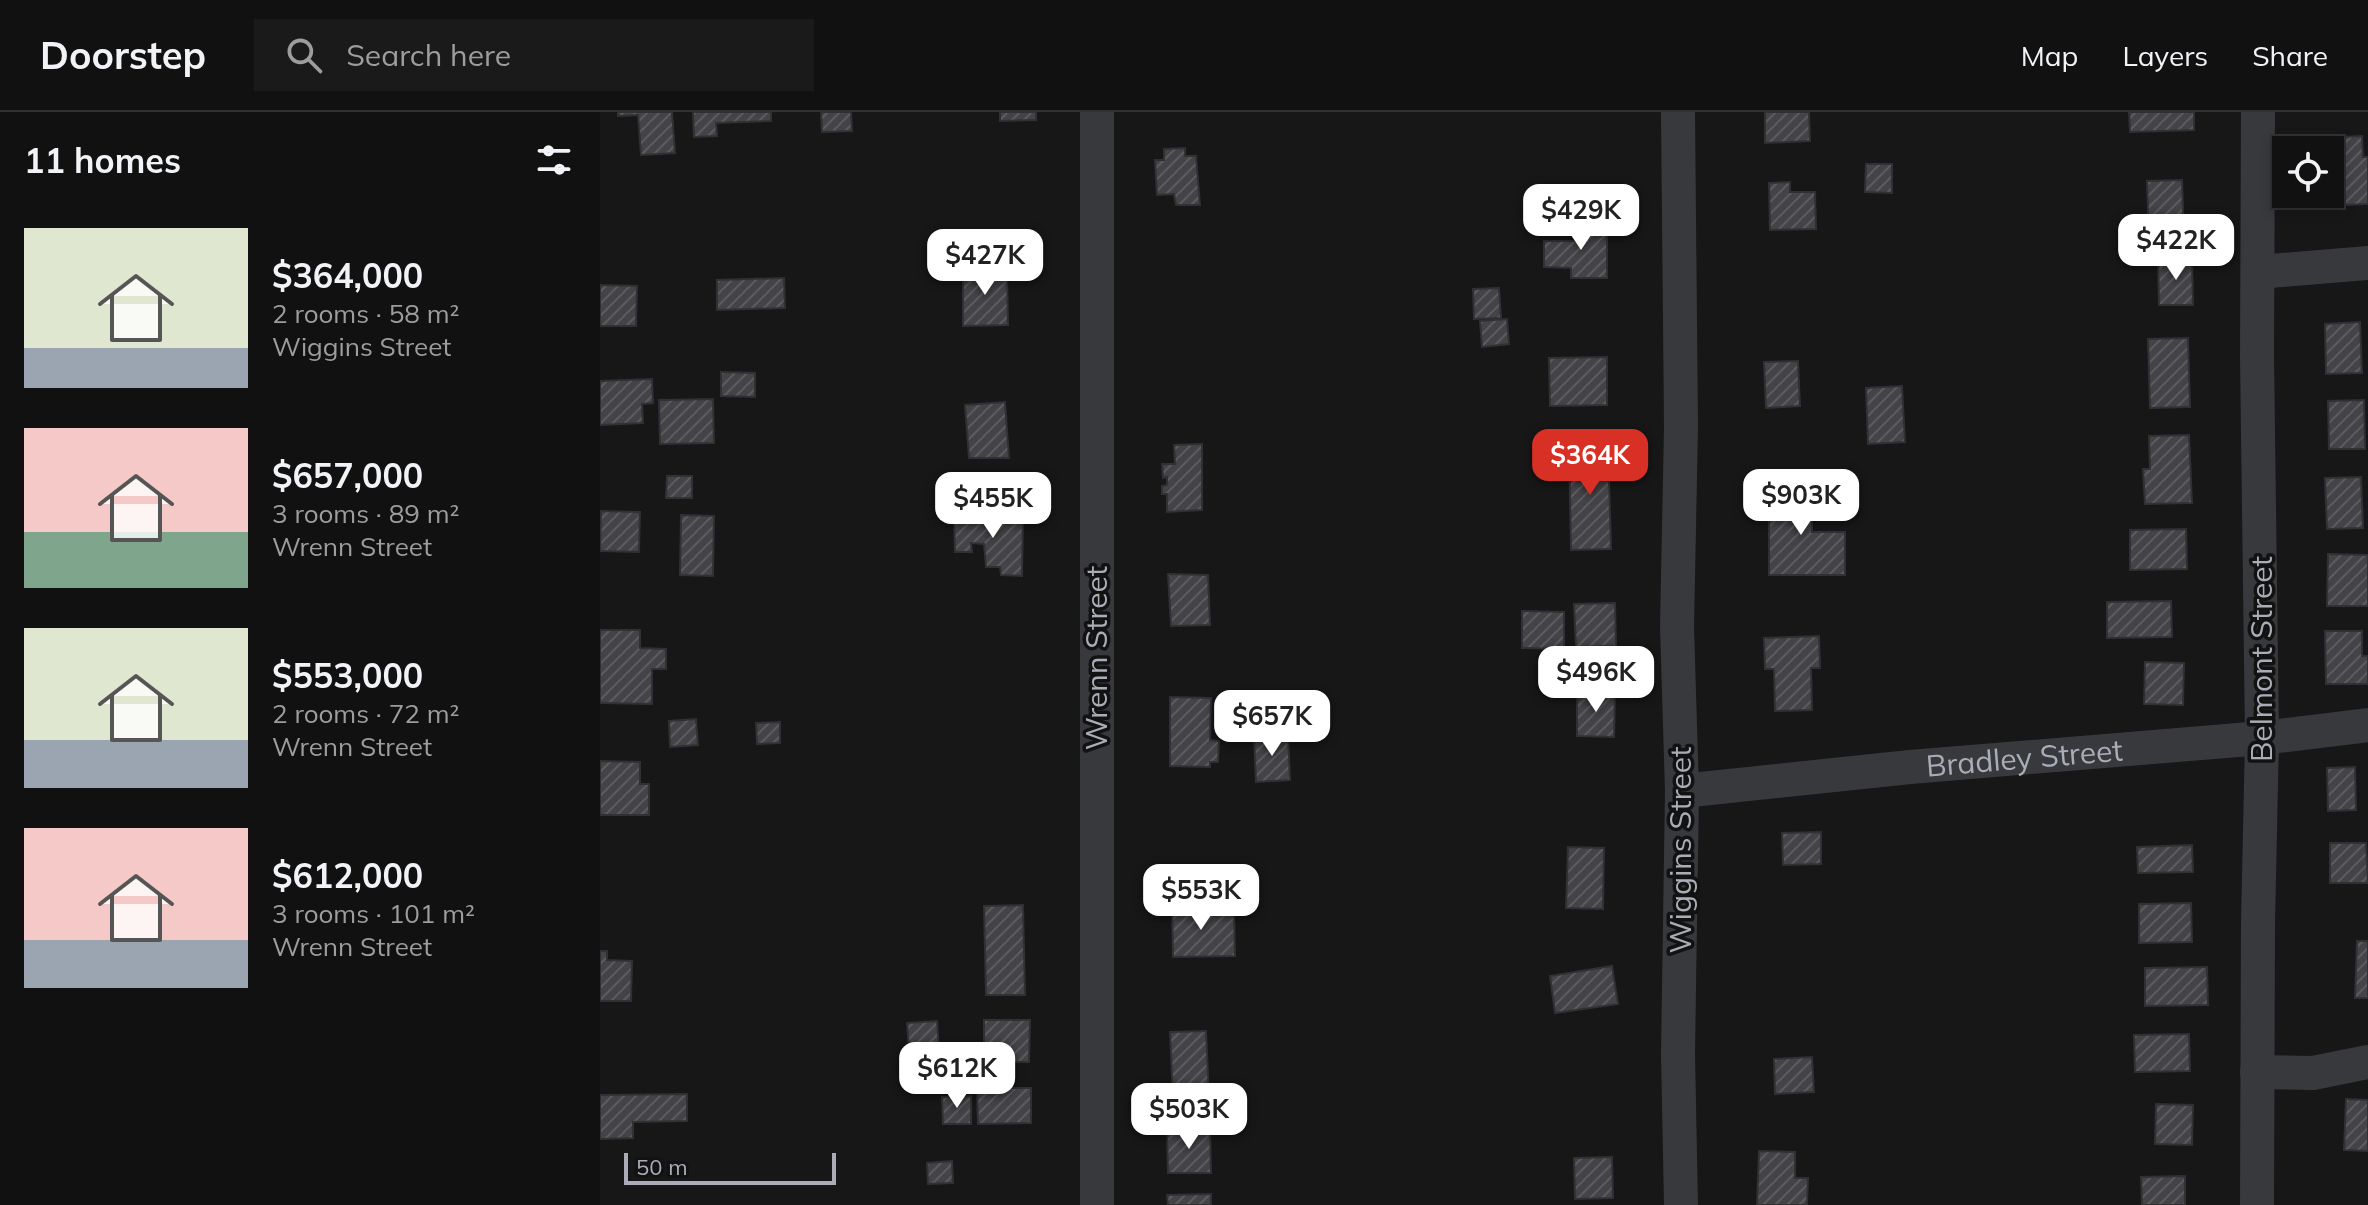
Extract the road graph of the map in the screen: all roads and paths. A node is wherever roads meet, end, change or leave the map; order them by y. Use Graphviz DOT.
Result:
graph roads {
  1 [pos="1097,112"];
  2 [pos="1678,112"];
  3 [pos="2258,112"];
  4 [pos="2368,263"];
  5 [pos="2258,272"];
  6 [pos="2368,725"];
  7 [pos="2262,738"];
  8 [pos="1682,791"];
  9 [pos="2368,1062"];
  10 [pos="2257,1072"];
  11 [pos="1097,1205"];
  12 [pos="1681,1205"];
  13 [pos="2257,1205"];
  1 -- 11 [label="street, Wrenn Street"];
  2 -- 8 [label="street, Wiggins Street"];
  3 -- 5 [label="street, Belmont Street"];
  4 -- 5 [label="street"];
  5 -- 7 [label="street, Belmont Street"];
  6 -- 7 [label="street, Bradley Street"];
  7 -- 8 [label="street, Bradley Street"];
  7 -- 10 [label="street, Belmont Street"];
  8 -- 12 [label="street, Wiggins Street"];
  9 -- 10 [label="street"];
  10 -- 13 [label="street, Belmont Street"];
}
